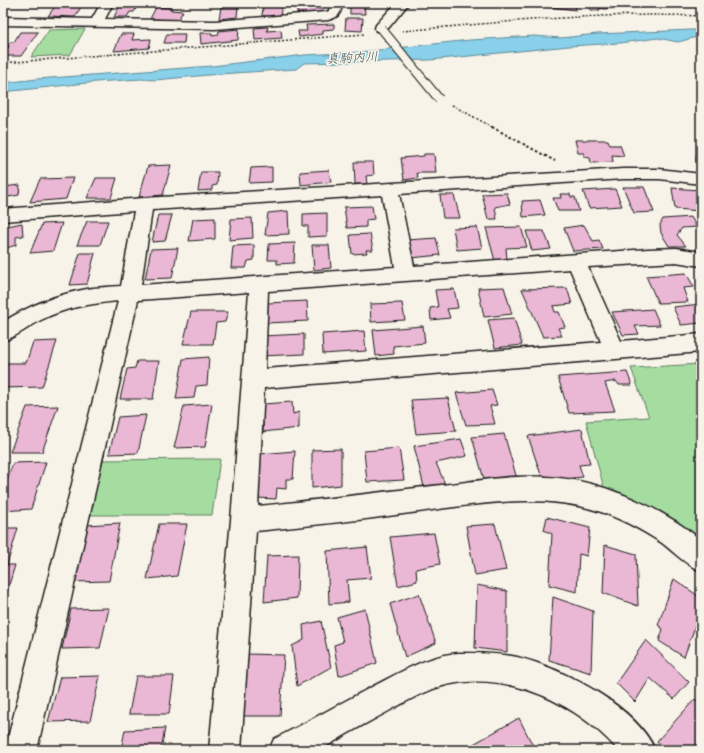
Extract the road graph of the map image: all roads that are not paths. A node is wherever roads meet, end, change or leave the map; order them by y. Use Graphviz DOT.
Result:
graph roads {
  1 [pos="107,3"];
  2 [pos="336,3"];
  3 [pos="403,3"];
  4 [pos="3,21"];
  5 [pos="97,22"];
  6 [pos="381,28"];
  7 [pos="439,99"];
  8 [pos="701,179"];
  9 [pos="389,188"];
  10 [pos="144,204"];
  11 [pos="3,215"];
  12 [pos="701,259"];
  13 [pos="576,261"];
  14 [pos="406,273"];
  15 [pos="259,284"];
  16 [pos="130,292"];
  17 [pos="3,333"];
  18 [pos="701,343"];
  19 [pos="615,350"];
  20 [pos="253,380"];
  21 [pos="244,520"];
  22 [pos="701,558"];
  23 [pos="21,750"];
  24 [pos="225,750"];
  25 [pos="286,750"];
  26 [pos="639,750"];
  1 -- 5 [label="street"];
  2 -- 5 [label="street"];
  3 -- 6 [label="street"];
  4 -- 5 [label="street"];
  6 -- 7 [label="lane, bridge"];
  8 -- 9 [label="street"];
  9 -- 10 [label="street"];
  9 -- 14 [label="street"];
  10 -- 11 [label="street"];
  10 -- 16 [label="street"];
  12 -- 13 [label="street"];
  13 -- 14 [label="street"];
  13 -- 19 [label="street"];
  14 -- 15 [label="street"];
  15 -- 16 [label="street"];
  15 -- 20 [label="street"];
  16 -- 17 [label="street"];
  16 -- 23 [label="street"];
  18 -- 19 [label="street"];
  19 -- 20 [label="street"];
  20 -- 21 [label="street"];
  21 -- 22 [label="street"];
  21 -- 24 [label="street"];
  25 -- 26 [label="street"];
}
